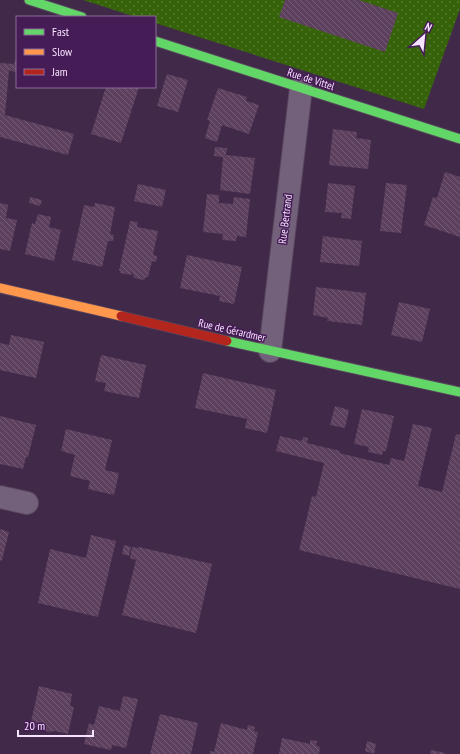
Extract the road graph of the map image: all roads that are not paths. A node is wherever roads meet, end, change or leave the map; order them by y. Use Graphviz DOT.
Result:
graph roads {
  1 [pos="29,0"];
  2 [pos="79,16"];
  3 [pos="156,41"];
  4 [pos="301,88"];
  5 [pos="460,139"];
  6 [pos="0,288"];
  7 [pos="270,351"];
  8 [pos="460,392"];
  9 [pos="0,497"];
  10 [pos="27,503"];
  1 -- 2 [label="street"];
  3 -- 4 [label="street, Rue de Vittel"];
  4 -- 5 [label="street, Rue de Vittel"];
  4 -- 7 [label="street, Rue Bertrand"];
  6 -- 7 [label="street, Rue de Gérardmer"];
  7 -- 8 [label="street, Rue de Gérardmer"];
  9 -- 10 [label="street"];
}
